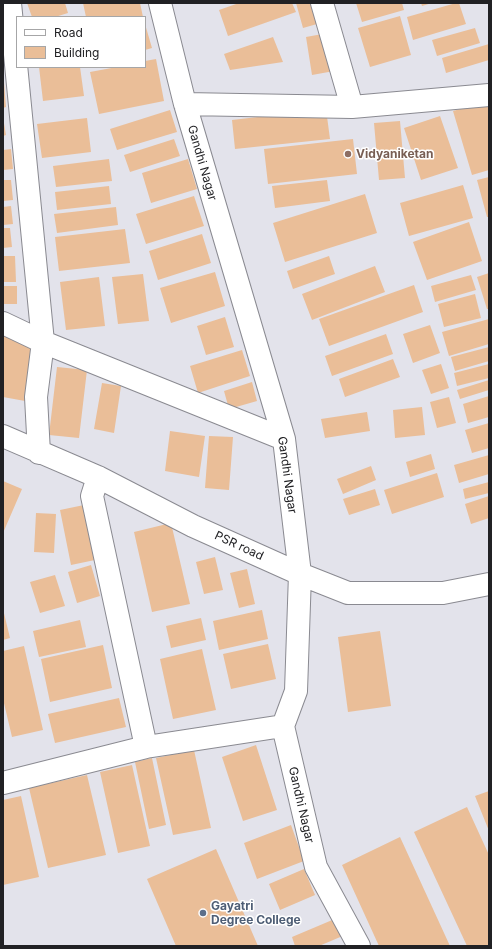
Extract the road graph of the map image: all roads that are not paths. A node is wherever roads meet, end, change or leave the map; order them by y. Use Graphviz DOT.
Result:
graph roads {
  1 [pos="10,3"];
  2 [pos="160,3"];
  3 [pos="322,3"];
  4 [pos="16,65"];
  5 [pos="16,68"];
  6 [pos="489,95"];
  7 [pos="185,104"];
  8 [pos="352,107"];
  9 [pos="3,323"];
  10 [pos="43,342"];
  11 [pos="3,436"];
  12 [pos="284,438"];
  13 [pos="39,453"];
  14 [pos="98,477"];
  15 [pos="300,574"];
  16 [pos="489,584"];
  17 [pos="283,726"];
  18 [pos="146,747"];
  19 [pos="3,783"];
  20 [pos="359,946"];
  1 -- 4 [label="street"];
  2 -- 7 [label="street, Gandhi Nagar"];
  3 -- 8 [label="street"];
  5 -- 10 [label="street"];
  6 -- 8 [label="street"];
  7 -- 8 [label="street"];
  7 -- 12 [label="street, Gandhi Nagar"];
  9 -- 10 [label="street"];
  10 -- 12 [label="street"];
  10 -- 13 [label="street"];
  11 -- 13 [label="street, PSR road"];
  12 -- 15 [label="street, Gandhi Nagar"];
  13 -- 14 [label="street, PSR road"];
  14 -- 15 [label="street, PSR road"];
  14 -- 18 [label="street"];
  15 -- 16 [label="street, PSR road"];
  15 -- 17 [label="street, Gandhi Nagar"];
  17 -- 18 [label="street"];
  17 -- 20 [label="street, Gandhi Nagar"];
  18 -- 19 [label="street"];
}
